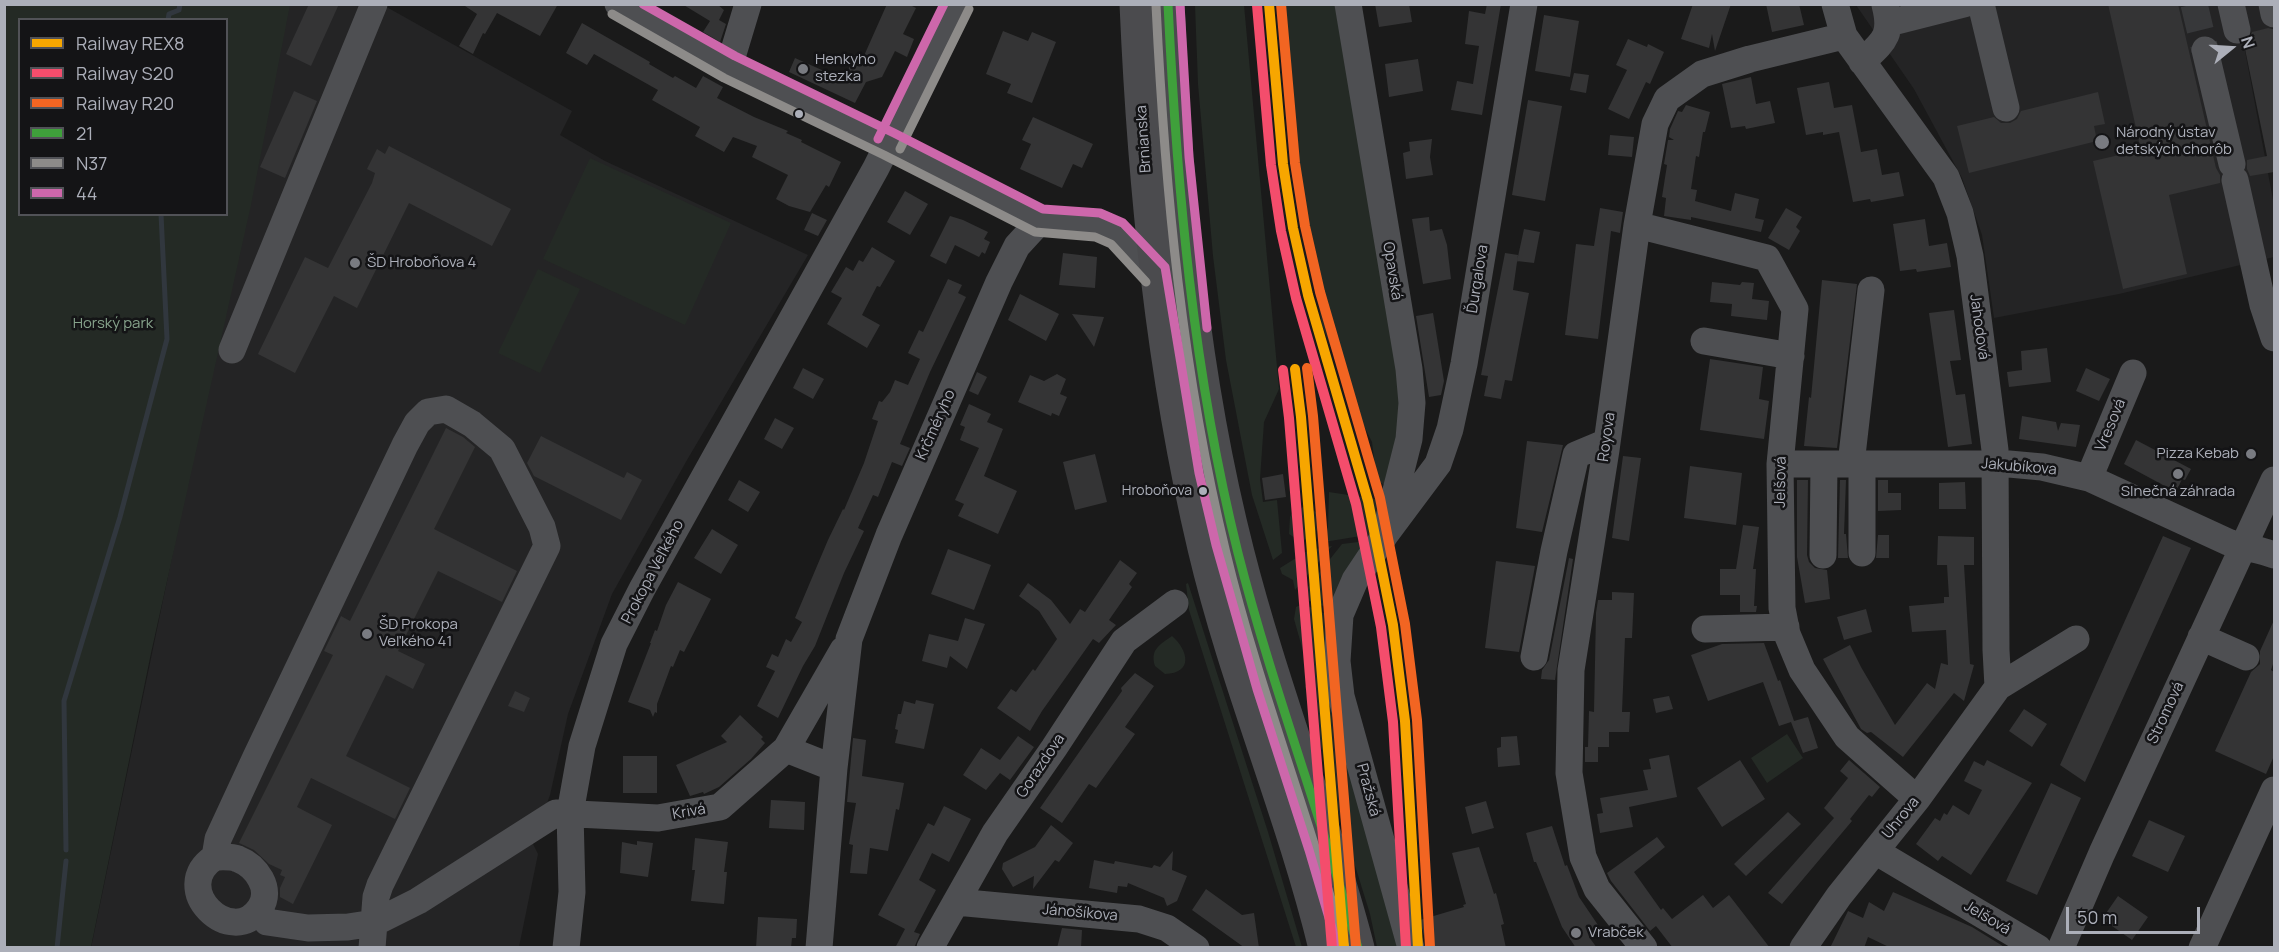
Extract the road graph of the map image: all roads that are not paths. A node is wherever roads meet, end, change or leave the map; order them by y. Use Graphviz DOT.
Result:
graph roads {
  1 [pos="374,4"];
  2 [pos="618,4"];
  3 [pos="748,4"];
  4 [pos="958,4"];
  5 [pos="1136,4"];
  6 [pos="1168,4"];
  7 [pos="1348,4"];
  8 [pos="1524,4"];
  9 [pos="1835,4"];
  10 [pos="1964,4"];
  11 [pos="1981,4"];
  12 [pos="2272,4"];
  13 [pos="1887,14"];
  14 [pos="2274,14"];
  15 [pos="1844,36"];
  16 [pos="2205,50"];
  17 [pos="1862,62"];
  18 [pos="729,67"];
  19 [pos="2006,108"];
  20 [pos="889,144"];
  21 [pos="1040,221"];
  22 [pos="1637,225"];
  23 [pos="1155,274"];
  24 [pos="1870,290"];
  25 [pos="2274,338"];
  26 [pos="1704,341"];
  27 [pos="232,350"];
  28 [pos="1791,356"];
  29 [pos="2133,373"];
  30 [pos="1607,442"];
  31 [pos="1780,464"];
  32 [pos="1824,464"];
  33 [pos="1856,464"];
  34 [pos="1996,464"];
  35 [pos="2089,478"];
  36 [pos="2274,480"];
  37 [pos="1385,536"];
  38 [pos="2242,547"];
  39 [pos="1862,553"];
  40 [pos="1823,555"];
  41 [pos="2274,555"];
  42 [pos="1175,603"];
  43 [pos="1786,627"];
  44 [pos="1705,628"];
  45 [pos="2201,637"];
  46 [pos="849,639"];
  47 [pos="2076,639"];
  48 [pos="1534,657"];
  49 [pos="2246,657"];
  50 [pos="1998,687"];
  51 [pos="786,749"];
  52 [pos="834,768"];
  53 [pos="2274,790"];
  54 [pos="1917,799"];
  55 [pos="570,813"];
  56 [pos="1875,850"];
  57 [pos="215,857"];
  58 [pos="956,902"];
  59 [pos="259,910"];
  60 [pos="373,935"];
  61 [pos="566,948"];
  62 [pos="819,948"];
  63 [pos="930,948"];
  64 [pos="1196,948"];
  65 [pos="1325,948"];
  66 [pos="1358,948"];
  67 [pos="1411,948"];
  68 [pos="1644,948"];
  69 [pos="1803,948"];
  70 [pos="2038,948"];
  71 [pos="2061,948"];
  72 [pos="2202,948"];
  1 -- 27 [label="street"];
  2 -- 18 [label="street"];
  3 -- 18 [label="street"];
  4 -- 20 [label="street, Prokopa Veľkého"];
  5 -- 23 [label="main road, Brnianska"];
  6 -- 66 [label="main road"];
  7 -- 37 [label="street, Opavská"];
  8 -- 37 [label="street, Ďurgalova"];
  9 -- 15 [label="street, Jahodová"];
  10 -- 13 [label="street"];
  11 -- 19 [label="street"];
  12 -- 14 [label="street"];
  13 -- 17 [label="street"];
  15 -- 17 [label="street, Jahodová"];
  15 -- 22 [label="street, Royova"];
  16 -- 25 [label="street"];
  17 -- 34 [label="street, Jahodová"];
  18 -- 20 [label="street"];
  20 -- 21 [label="street"];
  20 -- 55 [label="street, Prokopa Veľkého"];
  21 -- 23 [label="street"];
  21 -- 46 [label="street, Krčméryho"];
  22 -- 28 [label="street, Jelšová"];
  22 -- 30 [label="street, Royova"];
  23 -- 65 [label="main road"];
  24 -- 33 [label="street"];
  26 -- 28 [label="street"];
  28 -- 31 [label="street, Jelšová"];
  29 -- 35 [label="street, Vresová"];
  30 -- 48 [label="street"];
  30 -- 68 [label="street, Royova"];
  31 -- 32 [label="street, Jakubíkova"];
  31 -- 43 [label="street, Jelšová"];
  32 -- 33 [label="street, Jakubíkova"];
  32 -- 40 [label="street"];
  33 -- 34 [label="street, Jakubíkova"];
  33 -- 39 [label="street"];
  34 -- 35 [label="street, Jakubíkova"];
  34 -- 50 [label="street, Jahodová"];
  35 -- 38 [label="street, Jakubíkova"];
  36 -- 38 [label="street, Stromová"];
  37 -- 67 [label="street, Pražská"];
  38 -- 41 [label="street, Jakubíkova"];
  38 -- 45 [label="street, Stromová"];
  42 -- 58 [label="street, Gorazdova"];
  43 -- 44 [label="street"];
  43 -- 54 [label="street, Jelšová"];
  45 -- 49 [label="street"];
  45 -- 71 [label="street, Stromová"];
  46 -- 51 [label="street, Krčméryho"];
  46 -- 52 [label="street, Krčméryho"];
  47 -- 50 [label="street"];
  50 -- 54 [label="street, Uhrova"];
  51 -- 52 [label="street"];
  51 -- 55 [label="street, Krivá"];
  52 -- 62 [label="street, Krčméryho"];
  53 -- 72 [label="street"];
  54 -- 56 [label="street, Uhrova"];
  55 -- 60 [label="street"];
  55 -- 61 [label="street, Prokopa Veľkého"];
  56 -- 69 [label="street, Uhrova"];
  56 -- 70 [label="street, Jelšová"];
  57 -- 59 [label="street"];
  57 -- 59 [label="street"];
  57 -- 60 [label="street"];
  58 -- 63 [label="street, Gorazdova"];
  58 -- 64 [label="street, Jánošíkova"];
  59 -- 60 [label="street"];
}
